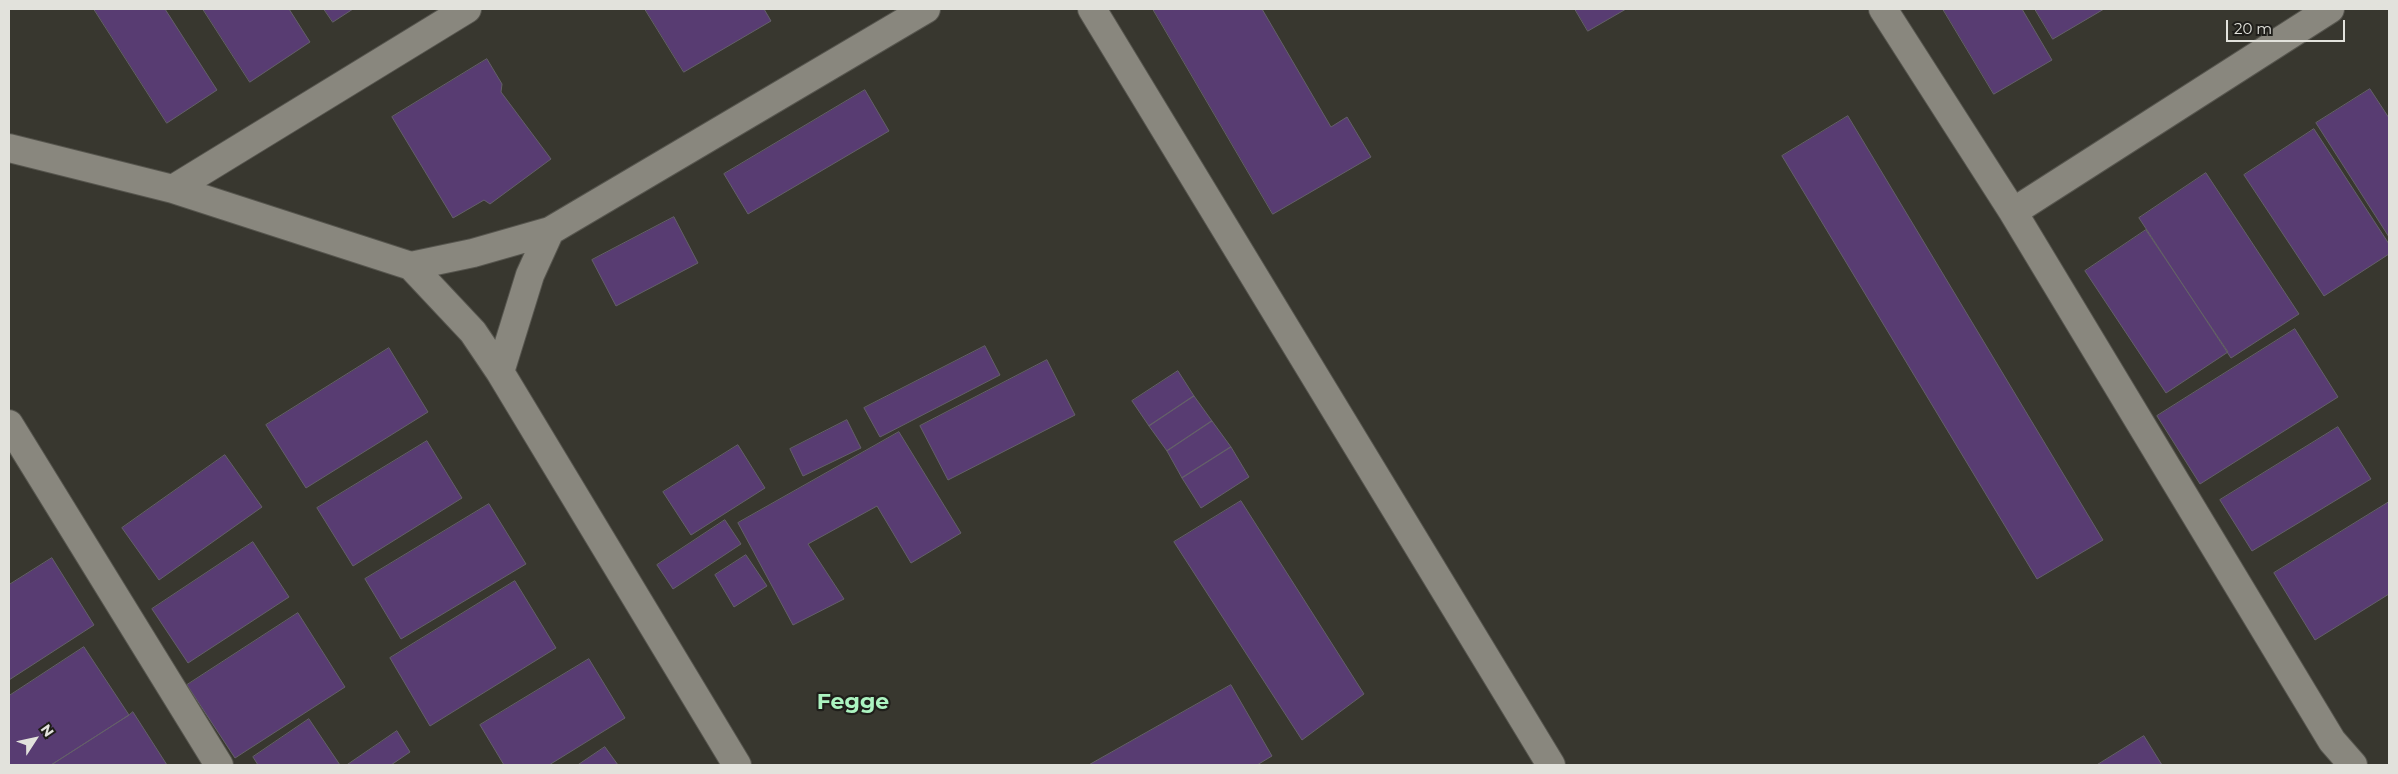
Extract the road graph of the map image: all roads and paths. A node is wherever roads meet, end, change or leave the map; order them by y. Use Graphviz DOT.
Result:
graph roads {
  1 [pos="467,9"];
  2 [pos="926,9"];
  3 [pos="1092,9"];
  4 [pos="1883,9"];
  5 [pos="2330,9"];
  6 [pos="9,148"];
  7 [pos="173,189"];
  8 [pos="2013,212"];
  9 [pos="550,231"];
  10 [pos="411,266"];
  11 [pos="500,372"];
  12 [pos="9,424"];
  13 [pos="2333,753"];
  14 [pos="219,765"];
  15 [pos="737,765"];
  16 [pos="1551,765"];
  17 [pos="2353,765"];
  1 -- 7 [label="street"];
  2 -- 9 [label="street"];
  3 -- 16 [label="street"];
  4 -- 8 [label="street"];
  5 -- 8 [label="street"];
  6 -- 7 [label="street"];
  7 -- 10 [label="street"];
  8 -- 13 [label="street"];
  9 -- 10 [label="street"];
  9 -- 11 [label="street"];
  10 -- 11 [label="street"];
  11 -- 15 [label="street"];
  12 -- 14 [label="street"];
  13 -- 17 [label="street"];
}
